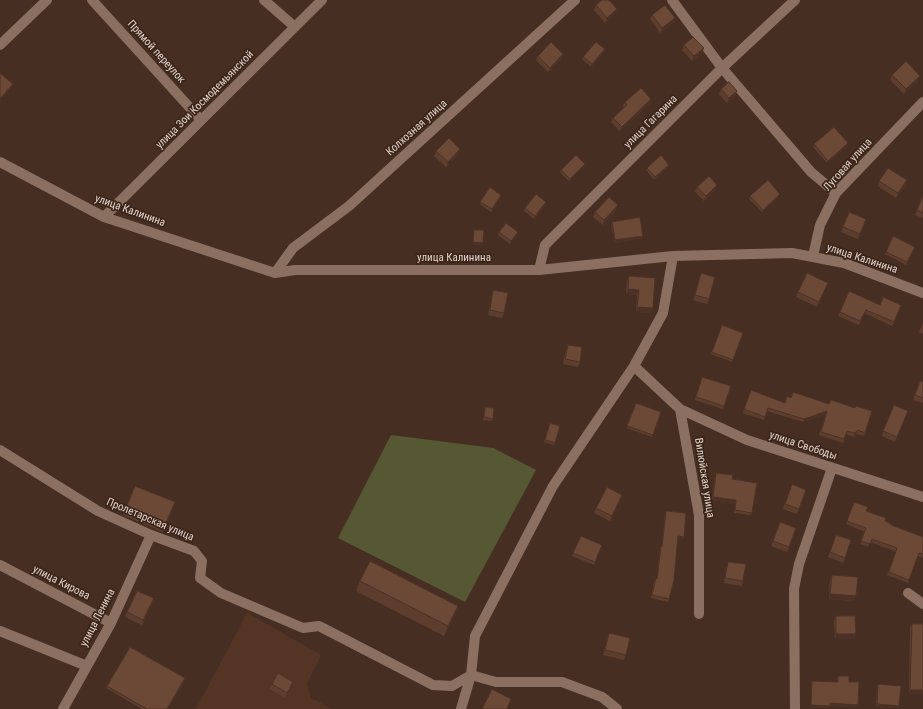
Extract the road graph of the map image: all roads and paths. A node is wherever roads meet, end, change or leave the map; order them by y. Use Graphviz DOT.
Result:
graph roads {
  1 [pos="47,0"];
  2 [pos="92,0"];
  3 [pos="264,0"];
  4 [pos="322,0"];
  5 [pos="575,0"];
  6 [pos="672,0"];
  7 [pos="795,0"];
  8 [pos="295,27"];
  9 [pos="0,45"];
  10 [pos="722,68"];
  11 [pos="923,102"];
  12 [pos="201,120"];
  13 [pos="0,162"];
  14 [pos="836,193"];
  15 [pos="104,217"];
  16 [pos="673,256"];
  17 [pos="813,256"];
  18 [pos="539,270"];
  19 [pos="275,273"];
  20 [pos="923,294"];
  21 [pos="634,366"];
  22 [pos="680,409"];
  23 [pos="0,450"];
  24 [pos="832,468"];
  25 [pos="923,497"];
  26 [pos="151,535"];
  27 [pos="0,566"];
  28 [pos="908,593"];
  29 [pos="923,604"];
  30 [pos="699,614"];
  31 [pos="111,622"];
  32 [pos="0,631"];
  33 [pos="87,666"];
  34 [pos="471,675"];
  35 [pos="63,709"];
  36 [pos="461,709"];
  37 [pos="617,709"];
  38 [pos="795,709"];
  1 -- 9 [label="street"];
  2 -- 12 [label="street, Прямой переулок"];
  3 -- 8 [label="street"];
  4 -- 8 [label="street, улица Зои Космодемьянской"];
  5 -- 19 [label="street, Колхозная улица"];
  6 -- 10 [label="street"];
  7 -- 10 [label="street, улица Гагарина"];
  8 -- 12 [label="street, улица Зои Космодемьянской"];
  10 -- 14 [label="street"];
  10 -- 18 [label="street, улица Гагарина"];
  11 -- 14 [label="street, Луговая улица"];
  12 -- 15 [label="street, улица Зои Космодемьянской"];
  13 -- 15 [label="street, улица Калинина"];
  14 -- 17 [label="street, Луговая улица"];
  15 -- 19 [label="street, улица Калинина"];
  16 -- 17 [label="street, улица Калинина"];
  16 -- 18 [label="street, улица Калинина"];
  16 -- 21 [label="street"];
  17 -- 20 [label="street, улица Калинина"];
  18 -- 19 [label="street, улица Калинина"];
  21 -- 22 [label="street"];
  21 -- 34 [label="street"];
  22 -- 24 [label="street, улица Свободы"];
  22 -- 30 [label="street, Вилюйская улица"];
  23 -- 26 [label="street, Пролетарская улица"];
  24 -- 25 [label="street, улица Свободы"];
  24 -- 38 [label="street"];
  26 -- 31 [label="street, улица Ленина"];
  26 -- 34 [label="street, Пролетарская улица"];
  27 -- 31 [label="street, улица Кирова"];
  28 -- 29 [label="street"];
  31 -- 33 [label="street, улица Ленина"];
  32 -- 33 [label="street"];
  33 -- 35 [label="street, улица Ленина"];
  34 -- 36 [label="street"];
  34 -- 37 [label="street"];
}
